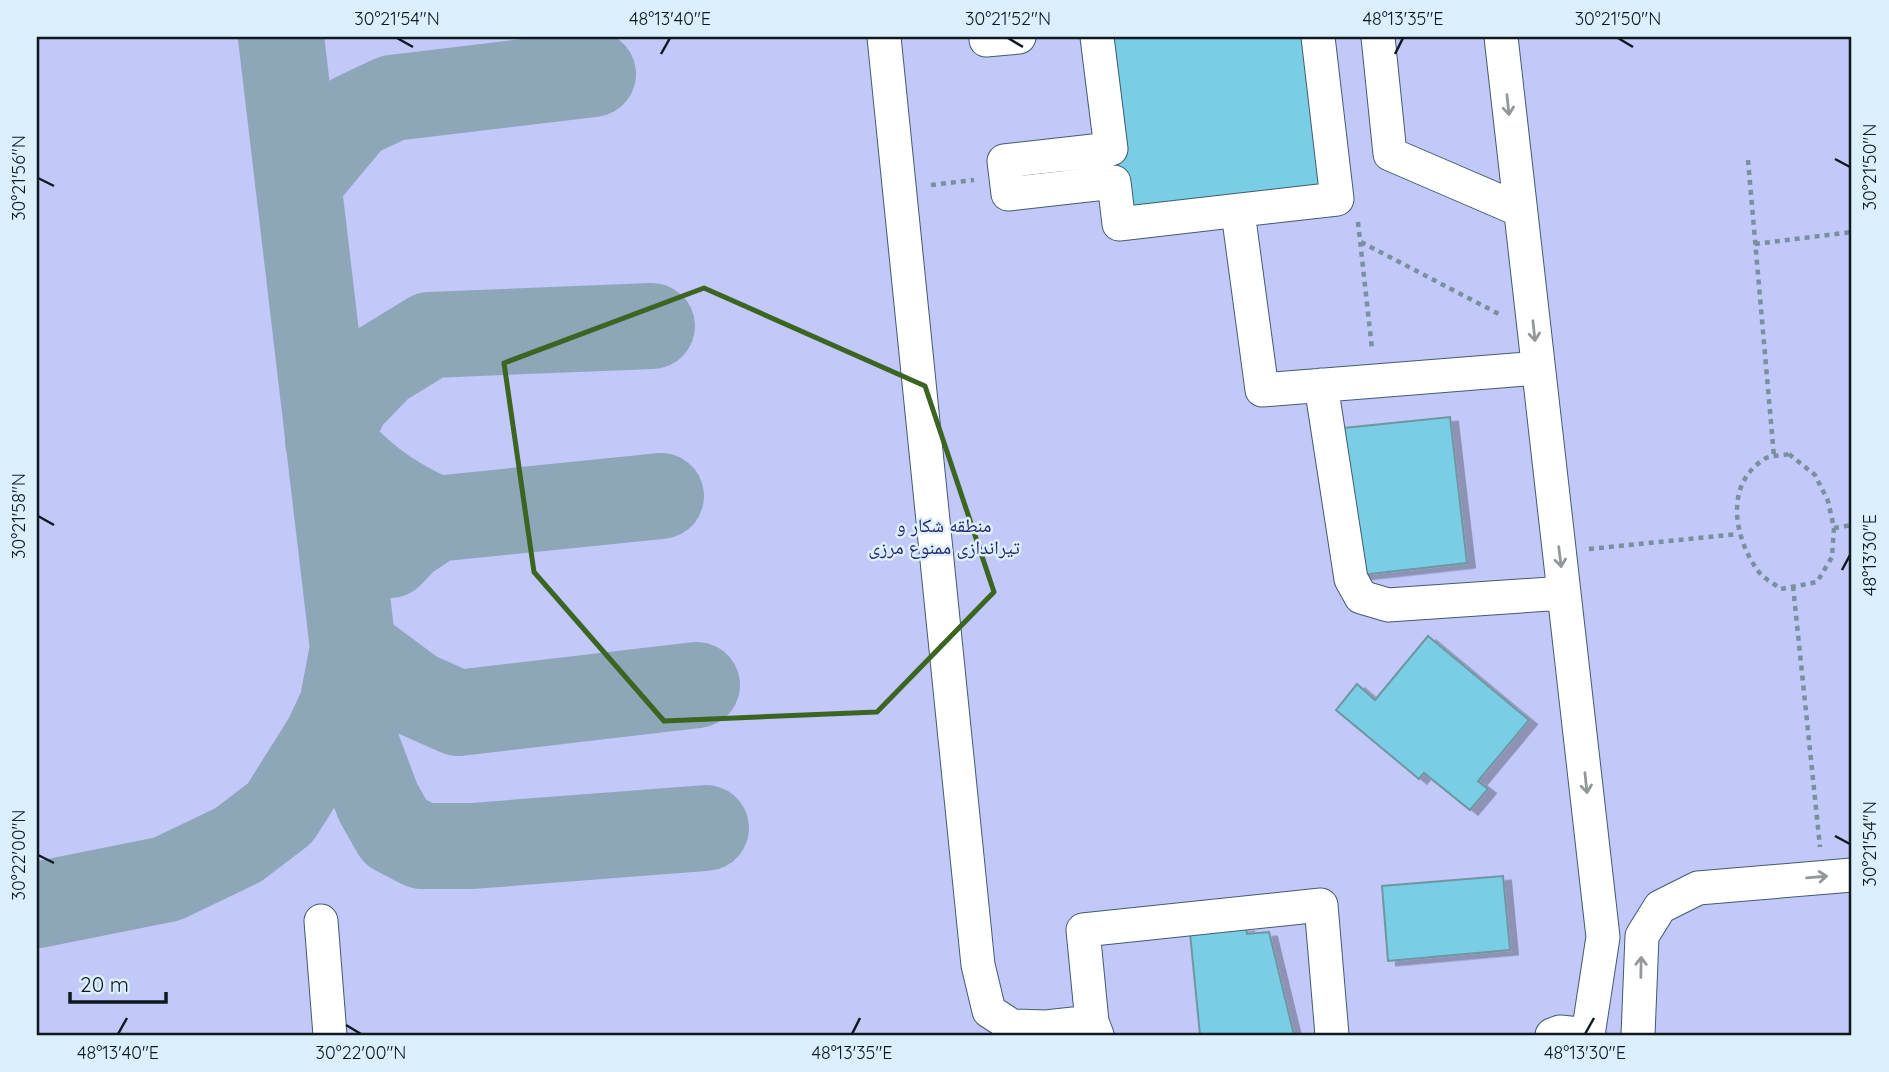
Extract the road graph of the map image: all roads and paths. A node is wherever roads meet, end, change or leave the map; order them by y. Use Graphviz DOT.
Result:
graph roads {
  1 [pos="986,37"];
  2 [pos="1019,37"];
  3 [pos="1097,37"];
  4 [pos="1318,37"];
  5 [pos="1378,37"];
  6 [pos="1501,37"];
  7 [pos="878,38"];
  8 [pos="1748,160"];
  9 [pos="1006,176"];
  10 [pos="892,190"];
  11 [pos="1520,210"];
  12 [pos="1240,227"];
  13 [pos="1852,232"];
  14 [pos="1360,242"];
  15 [pos="1755,244"];
  16 [pos="1534,332"];
  17 [pos="1538,368"];
  18 [pos="1321,385"];
  19 [pos="1774,457"];
  20 [pos="1852,525"];
  21 [pos="1834,528"];
  22 [pos="1738,534"];
  23 [pos="1559,552"];
  24 [pos="1793,586"];
  25 [pos="1564,593"];
  26 [pos="1838,876"];
  27 [pos="321,921"];
  28 [pos="1095,1029"];
  29 [pos="330,1035"];
  30 [pos="1332,1035"];
  31 [pos="1552,1035"];
  32 [pos="1588,1035"];
  33 [pos="1637,1035"];
  1 -- 2 [label="street"];
  3 -- 9 [label="street"];
  4 -- 9 [label="street"];
  5 -- 11 [label="street"];
  6 -- 11 [label="street, one-way"];
  7 -- 10 [label="street"];
  8 -- 15 [label="path"];
  9 -- 10 [label="path"];
  10 -- 28 [label="street"];
  11 -- 16 [label="street, one-way"];
  12 -- 18 [label="street"];
  13 -- 15 [label="path"];
  14 -- 16 [label="path"];
  15 -- 19 [label="path"];
  16 -- 17 [label="street"];
  17 -- 18 [label="street"];
  17 -- 23 [label="street"];
  18 -- 25 [label="street"];
  19 -- 21 [label="path"];
  19 -- 22 [label="path"];
  20 -- 21 [label="path"];
  21 -- 24 [label="path"];
  22 -- 23 [label="path"];
  22 -- 24 [label="path"];
  23 -- 25 [label="street, one-way"];
  24 -- 26 [label="path"];
  25 -- 32 [label="street, one-way"];
  33 -- 26 [label="street, one-way"];
  27 -- 29 [label="street"];
  28 -- 30 [label="street"];
  31 -- 32 [label="street"];
}
